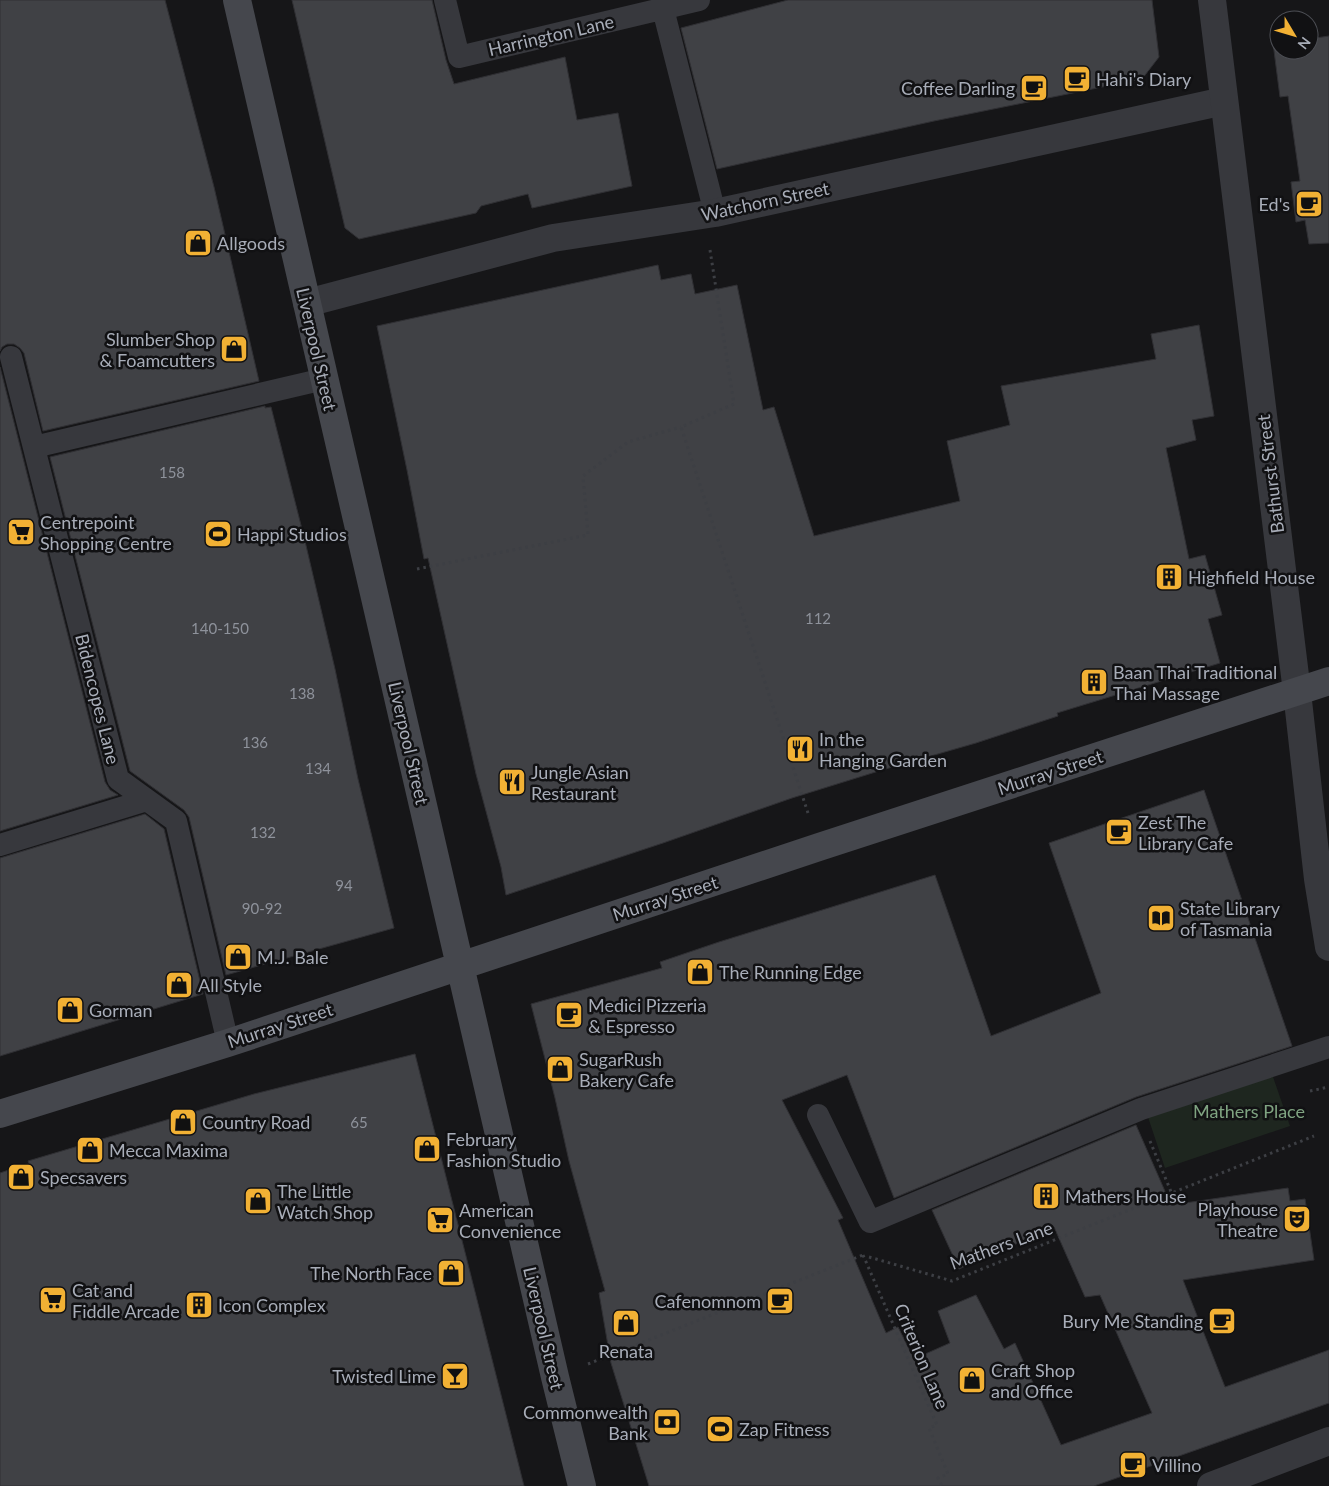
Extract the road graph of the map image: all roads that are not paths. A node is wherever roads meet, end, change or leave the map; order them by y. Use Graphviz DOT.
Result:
graph roads {
  1 [pos="237,0"];
  2 [pos="445,0"];
  3 [pos="699,0"];
  4 [pos="1212,0"];
  5 [pos="664,9"];
  6 [pos="1224,100"];
  7 [pos="716,213"];
  8 [pos="307,303"];
  9 [pos="11,357"];
  10 [pos="324,380"];
  11 [pos="34,447"];
  12 [pos="1329,681"];
  13 [pos="1297,692"];
  14 [pos="147,800"];
  15 [pos="0,845"];
  16 [pos="1329,947"];
  17 [pos="460,966"];
  18 [pos="228,1043"];
  19 [pos="1329,1047"];
  20 [pos="0,1114"];
  21 [pos="818,1115"];
  22 [pos="1329,1441"];
  23 [pos="582,1486"];
  24 [pos="1211,1486"];
  1 -- 8 [label="main road, Liverpool Street"];
  2 -- 5 [label="lane, Harrington Lane"];
  3 -- 5 [label="lane, Harrington Lane"];
  4 -- 6 [label="street, Bathurst Street"];
  5 -- 7 [label="lane"];
  6 -- 7 [label="street, Watchorn Street"];
  6 -- 13 [label="street, Bathurst Street"];
  7 -- 8 [label="street, Watchorn Street"];
  8 -- 10 [label="main road, Liverpool Street"];
  9 -- 11 [label="lane, Bidencopes Lane"];
  10 -- 11 [label="lane"];
  10 -- 17 [label="main road, Liverpool Street"];
  11 -- 14 [label="lane, Bidencopes Lane"];
  12 -- 13 [label="main road, Murray Street"];
  13 -- 16 [label="street, Bathurst Street"];
  13 -- 17 [label="main road, Murray Street"];
  14 -- 15 [label="lane"];
  14 -- 18 [label="lane, Bidencopes Lane"];
  17 -- 18 [label="main road, Murray Street"];
  17 -- 23 [label="main road, Liverpool Street"];
  18 -- 20 [label="main road, Murray Street"];
  19 -- 21 [label="lane"];
  22 -- 24 [label="street"];
}
